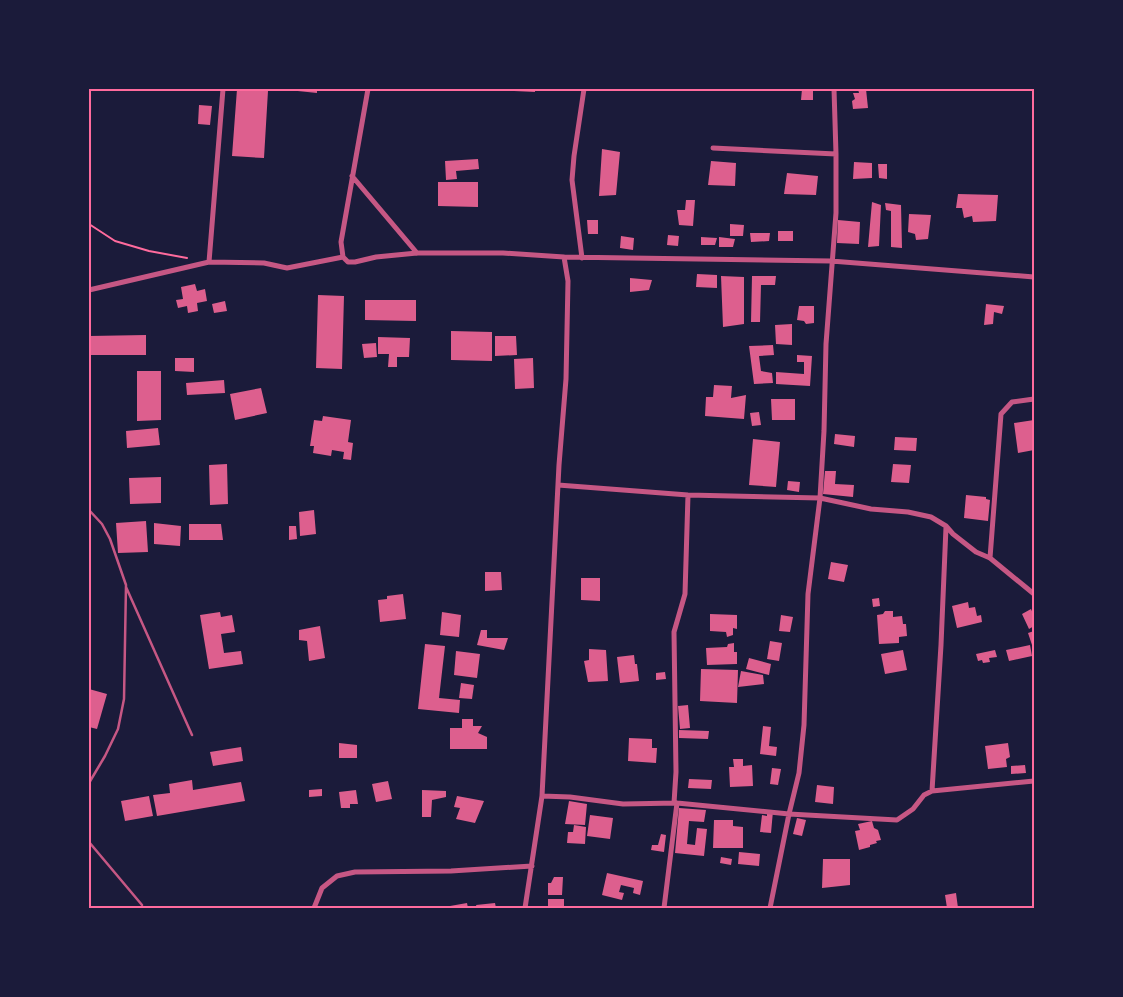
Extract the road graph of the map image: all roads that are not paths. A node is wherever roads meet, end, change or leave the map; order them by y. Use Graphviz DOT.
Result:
graph roads {
  1 [pos="223,89"];
  2 [pos="368,89"];
  3 [pos="584,89"];
  4 [pos="834,89"];
  5 [pos="713,148"];
  6 [pos="836,154"];
  7 [pos="352,176"];
  8 [pos="417,253"];
  9 [pos="343,257"];
  10 [pos="564,258"];
  11 [pos="582,258"];
  12 [pos="831,261"];
  13 [pos="209,262"];
  14 [pos="1034,276"];
  15 [pos="89,290"];
  16 [pos="1034,399"];
  17 [pos="558,485"];
  18 [pos="688,496"];
  19 [pos="820,498"];
  20 [pos="89,510"];
  21 [pos="946,526"];
  22 [pos="990,558"];
  23 [pos="126,586"];
  24 [pos="1034,594"];
  25 [pos="192,735"];
  26 [pos="1034,781"];
  27 [pos="89,783"];
  28 [pos="932,790"];
  29 [pos="542,796"];
  30 [pos="676,803"];
  31 [pos="789,814"];
  32 [pos="89,842"];
  33 [pos="532,866"];
  34 [pos="142,905"];
  35 [pos="314,908"];
  36 [pos="525,908"];
  37 [pos="664,908"];
  38 [pos="770,908"];
  1 -- 13 [label="street"];
  2 -- 7 [label="street"];
  3 -- 11 [label="street"];
  4 -- 6 [label="street"];
  5 -- 6 [label="street"];
  6 -- 12 [label="street"];
  7 -- 8 [label="street"];
  7 -- 9 [label="street"];
  8 -- 9 [label="street"];
  8 -- 10 [label="street"];
  9 -- 13 [label="street"];
  10 -- 11 [label="street"];
  10 -- 17 [label="street"];
  11 -- 12 [label="street"];
  12 -- 14 [label="street"];
  12 -- 19 [label="street"];
  13 -- 15 [label="street"];
  16 -- 22 [label="street"];
  17 -- 18 [label="street"];
  17 -- 29 [label="street"];
  18 -- 19 [label="street"];
  18 -- 30 [label="street"];
  19 -- 21 [label="street"];
  19 -- 31 [label="street"];
  20 -- 23 [label="lane"];
  21 -- 22 [label="street"];
  21 -- 28 [label="street"];
  22 -- 24 [label="street"];
  23 -- 25 [label="lane"];
  23 -- 27 [label="lane"];
  26 -- 28 [label="street"];
  28 -- 31 [label="street"];
  29 -- 30 [label="street"];
  29 -- 33 [label="street"];
  30 -- 31 [label="street"];
  30 -- 37 [label="street"];
  31 -- 38 [label="street"];
  32 -- 34 [label="lane"];
  33 -- 35 [label="street"];
  33 -- 36 [label="street"];
}
